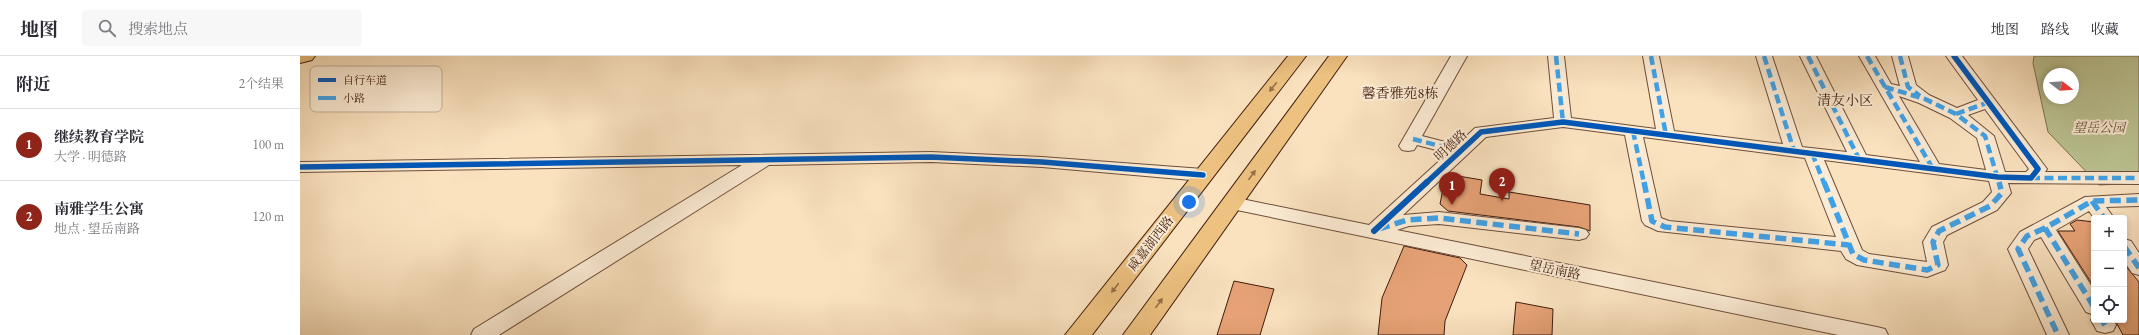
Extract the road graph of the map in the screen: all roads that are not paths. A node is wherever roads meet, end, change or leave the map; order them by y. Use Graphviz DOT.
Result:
graph roads {
  1 [pos="306,56"];
  2 [pos="1297,56"];
  3 [pos="1338,56"];
  4 [pos="1460,56"];
  5 [pos="1556,56"];
  6 [pos="1651,56"];
  7 [pos="1764,56"];
  8 [pos="1808,56"];
  9 [pos="1867,56"];
  10 [pos="1900,56"];
  11 [pos="1954,56"];
  12 [pos="300,58"];
  13 [pos="1885,88"];
  14 [pos="1925,99"];
  15 [pos="1989,102"];
  16 [pos="1956,114"];
  17 [pos="1563,122"];
  18 [pos="1633,131"];
  19 [pos="1666,136"];
  20 [pos="1460,151"];
  21 [pos="1803,152"];
  22 [pos="1859,159"];
  23 [pos="764,160"];
  24 [pos="304,163"];
  25 [pos="1933,168"];
  26 [pos="1203,175"];
  27 [pos="1998,177"];
  28 [pos="2032,178"];
  29 [pos="2139,178"];
  30 [pos="2139,200"];
  31 [pos="2092,201"];
  32 [pos="1232,203"];
  33 [pos="2102,215"];
  34 [pos="2045,228"];
  35 [pos="1374,231"];
  36 [pos="1579,234"];
  37 [pos="1848,245"];
  38 [pos="2127,250"];
  39 [pos="2139,268"];
  40 [pos="2091,301"];
  41 [pos="482,335"];
  42 [pos="1078,335"];
  43 [pos="1136,335"];
  44 [pos="1877,335"];
  45 [pos="2058,335"];
  1 -- 12 [label="main road"];
  2 -- 26 [label="main road, 咸嘉湖西路, one-way"];
  32 -- 3 [label="main road, one-way"];
  4 -- 20 [label="street"];
  5 -- 17 [label="street"];
  6 -- 19 [label="street"];
  7 -- 21 [label="street"];
  8 -- 22 [label="street"];
  9 -- 13 [label="street"];
  10 -- 14 [label="street"];
  11 -- 15 [label="street"];
  13 -- 14 [label="street"];
  13 -- 25 [label="street"];
  14 -- 16 [label="street"];
  15 -- 16 [label="street"];
  15 -- 28 [label="street"];
  16 -- 27 [label="street"];
  17 -- 18 [label="street, 明德路"];
  17 -- 20 [label="street, 明德路"];
  18 -- 19 [label="street, 明德路"];
  18 -- 37 [label="street"];
  19 -- 21 [label="street, 明德路"];
  20 -- 35 [label="street, 明德路"];
  21 -- 22 [label="street, 明德路"];
  21 -- 37 [label="street"];
  22 -- 25 [label="street, 明德路"];
  23 -- 24 [label="street"];
  23 -- 26 [label="street"];
  23 -- 41 [label="street"];
  25 -- 27 [label="street, 明德路"];
  26 -- 42 [label="main road, 咸嘉湖西路, one-way"];
  27 -- 28 [label="street, 明德路"];
  27 -- 37 [label="street"];
  28 -- 29 [label="street, 明德路"];
  30 -- 31 [label="street"];
  31 -- 33 [label="street"];
  31 -- 34 [label="street"];
  32 -- 35 [label="street, 望岳南路"];
  43 -- 32 [label="main road, one-way"];
  34 -- 40 [label="street"];
  34 -- 45 [label="street"];
  35 -- 36 [label="street"];
  35 -- 44 [label="street, 望岳南路"];
  38 -- 39 [label="street"];
}
